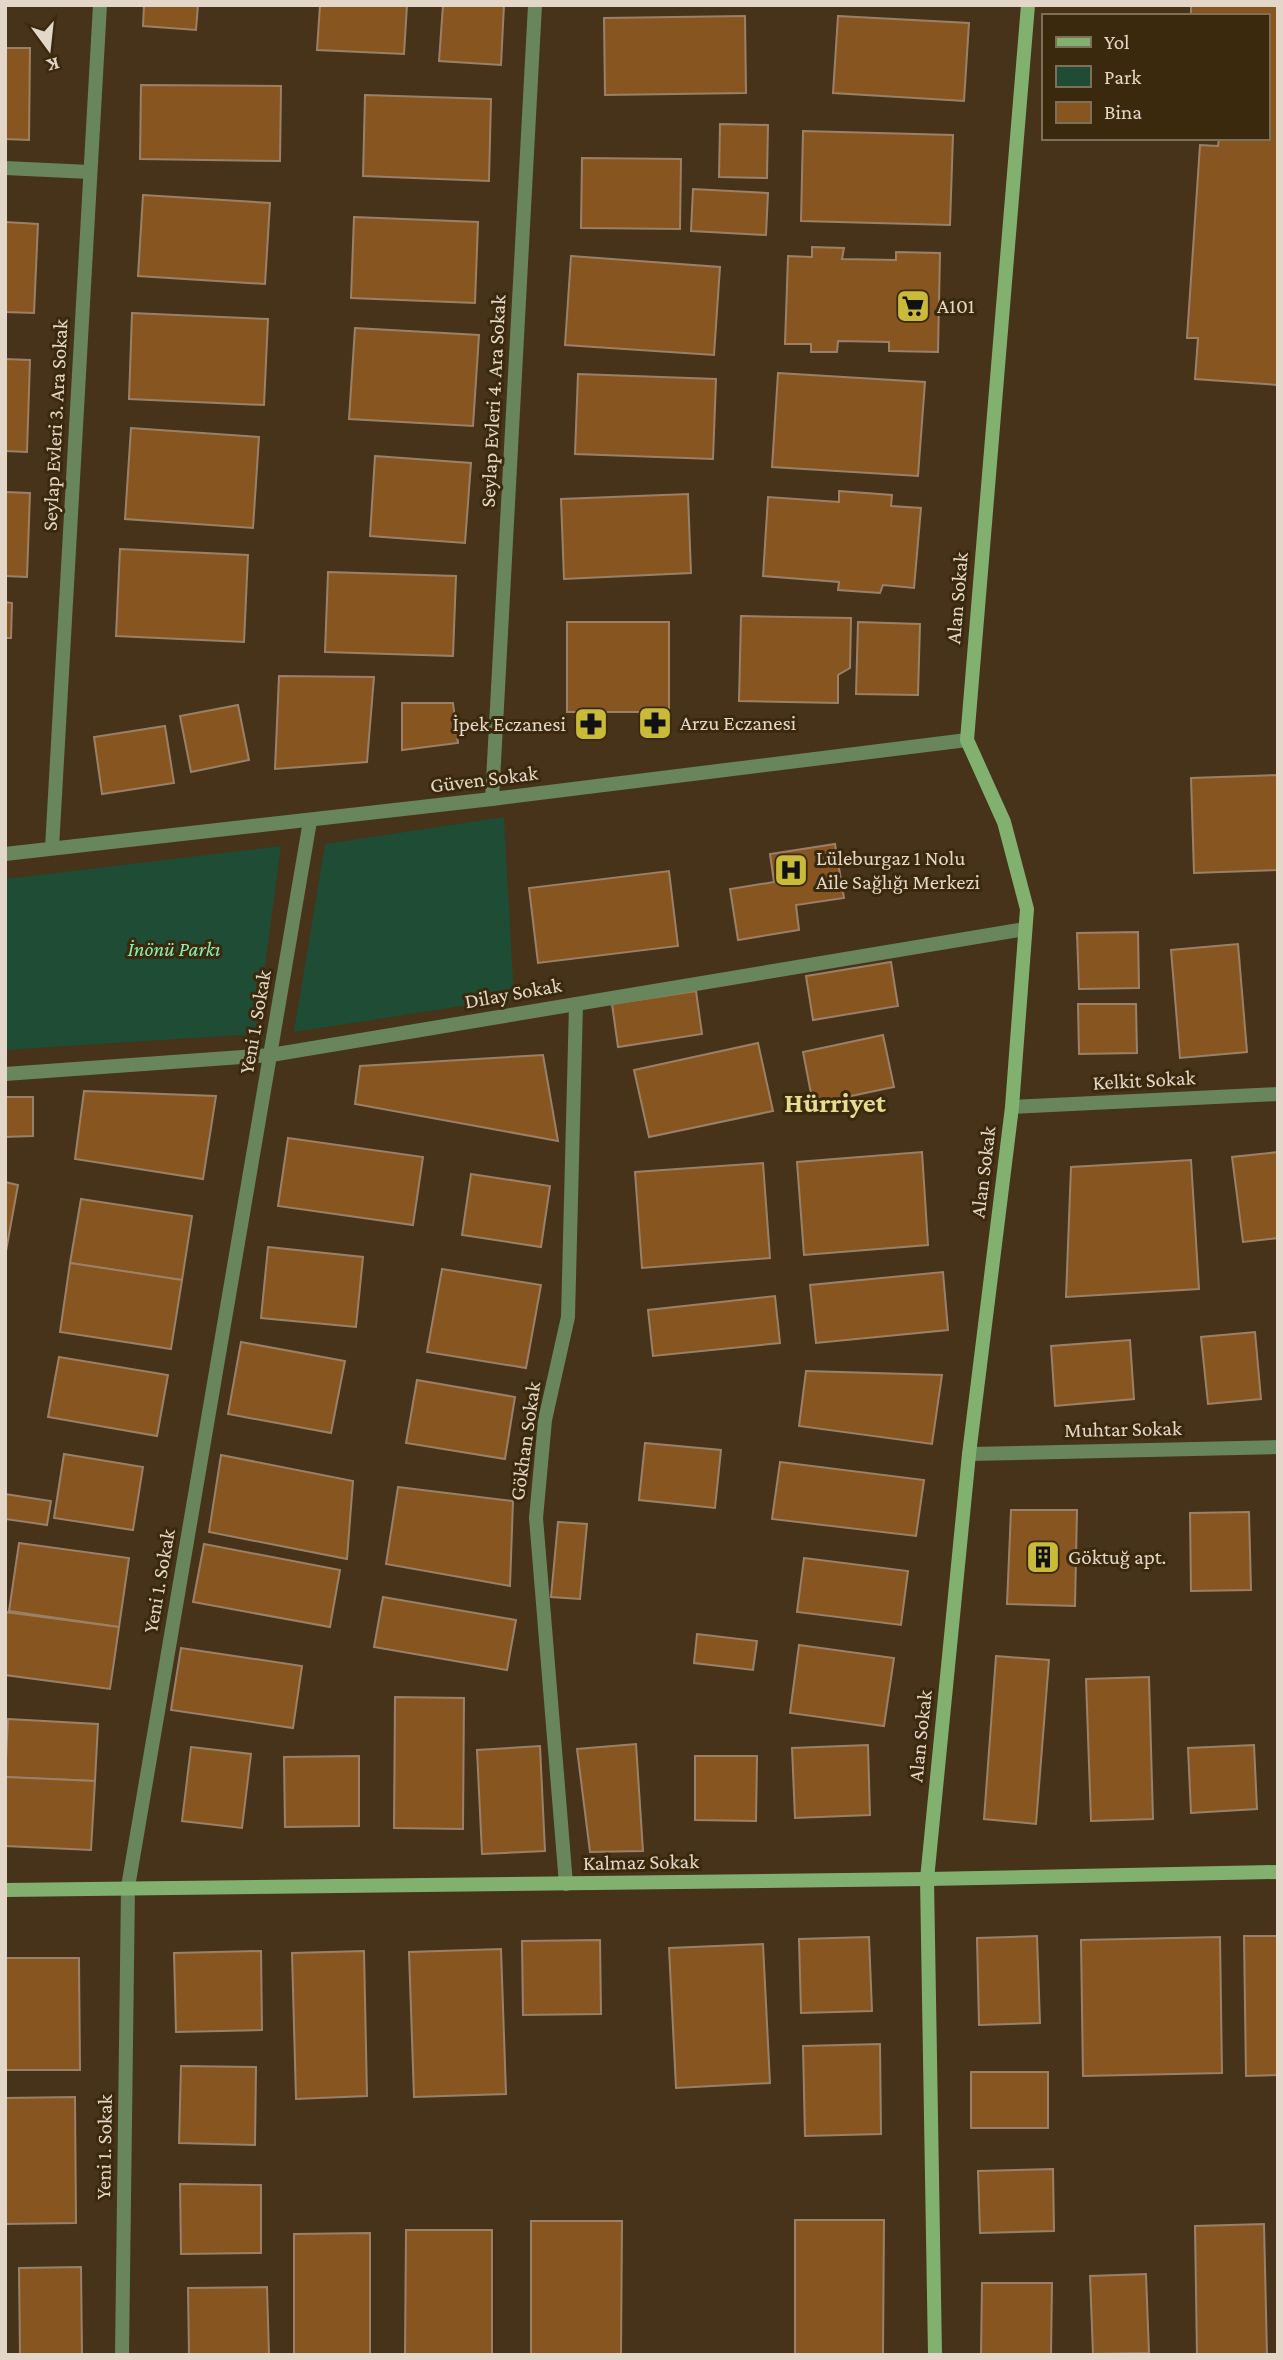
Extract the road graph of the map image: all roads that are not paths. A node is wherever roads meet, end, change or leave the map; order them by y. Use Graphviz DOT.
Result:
graph roads {
  1 [pos="100,5"];
  2 [pos="535,5"];
  3 [pos="1028,5"];
  4 [pos="5,168"];
  5 [pos="90,172"];
  6 [pos="967,740"];
  7 [pos="492,799"];
  8 [pos="310,821"];
  9 [pos="52,848"];
  10 [pos="5,854"];
  11 [pos="1025,929"];
  12 [pos="576,1004"];
  13 [pos="271,1055"];
  14 [pos="5,1074"];
  15 [pos="1278,1094"];
  16 [pos="1012,1107"];
  17 [pos="1278,1447"];
  18 [pos="969,1454"];
  19 [pos="1278,1872"];
  20 [pos="927,1879"];
  21 [pos="566,1884"];
  22 [pos="128,1887"];
  23 [pos="5,1890"];
  24 [pos="122,2355"];
  25 [pos="935,2355"];
  1 -- 5 [label="street, Seylap Evleri 3. Ara Sokak"];
  2 -- 7 [label="street, Seylap Evleri 4. Ara Sokak"];
  3 -- 6 [label="street, Alan Sokak"];
  4 -- 5 [label="street"];
  5 -- 9 [label="street, Seylap Evleri 3. Ara Sokak"];
  6 -- 7 [label="street, Güven Sokak"];
  6 -- 11 [label="street, Alan Sokak"];
  7 -- 8 [label="street, Güven Sokak"];
  8 -- 9 [label="street, Güven Sokak"];
  8 -- 13 [label="street, Yeni 1. Sokak"];
  9 -- 10 [label="street, Güven Sokak"];
  11 -- 12 [label="street, Dilay Sokak"];
  11 -- 16 [label="street, Alan Sokak"];
  12 -- 13 [label="street, Dilay Sokak"];
  12 -- 21 [label="street, Gökhan Sokak"];
  13 -- 14 [label="street, Dilay Sokak"];
  13 -- 22 [label="street, Yeni 1. Sokak"];
  15 -- 16 [label="street, Kelkit Sokak"];
  16 -- 18 [label="street, Alan Sokak"];
  17 -- 18 [label="street, Muhtar Sokak"];
  18 -- 20 [label="street, Alan Sokak"];
  19 -- 20 [label="street, Kalmaz Sokak"];
  20 -- 21 [label="street, Kalmaz Sokak"];
  20 -- 25 [label="street, Alan Sokak"];
  21 -- 22 [label="street, Kalmaz Sokak"];
  22 -- 23 [label="street, Kalmaz Sokak"];
  22 -- 24 [label="street, Yeni 1. Sokak"];
}
